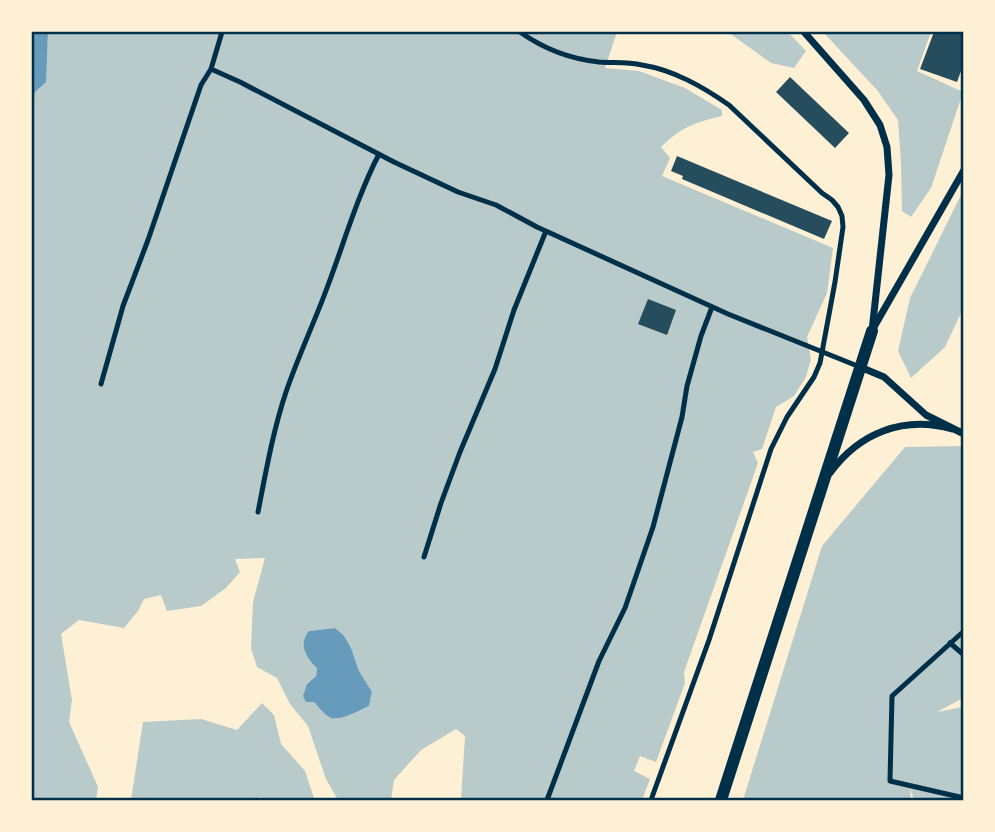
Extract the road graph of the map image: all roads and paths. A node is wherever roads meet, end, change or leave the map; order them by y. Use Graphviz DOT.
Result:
graph roads {
  1 [pos="222,32"];
  2 [pos="520,32"];
  3 [pos="804,32"];
  4 [pos="211,68"];
  5 [pos="379,154"];
  6 [pos="964,170"];
  7 [pos="546,231"];
  8 [pos="712,307"];
  9 [pos="872,331"];
  10 [pos="822,352"];
  11 [pos="860,367"];
  12 [pos="101,384"];
  13 [pos="952,429"];
  14 [pos="964,434"];
  15 [pos="822,484"];
  16 [pos="258,512"];
  17 [pos="424,557"];
  18 [pos="964,631"];
  19 [pos="950,643"];
  20 [pos="964,655"];
  21 [pos="964,798"];
  22 [pos="547,800"];
  23 [pos="651,800"];
  24 [pos="721,800"];
  1 -- 4 [label="lane"];
  2 -- 10 [label="lane"];
  3 -- 9 [label="street"];
  4 -- 5 [label="lane"];
  4 -- 12 [label="lane"];
  5 -- 7 [label="lane"];
  5 -- 16 [label="lane"];
  6 -- 9 [label="street"];
  7 -- 8 [label="lane"];
  7 -- 17 [label="lane"];
  8 -- 10 [label="lane"];
  8 -- 22 [label="lane"];
  9 -- 11 [label="street"];
  10 -- 11 [label="lane"];
  10 -- 23 [label="lane"];
  11 -- 13 [label="street"];
  11 -- 15 [label="street"];
  13 -- 14 [label="street"];
  13 -- 15 [label="street"];
  15 -- 24 [label="street"];
  18 -- 19 [label="lane"];
  19 -- 20 [label="lane"];
  19 -- 21 [label="lane"];
}
